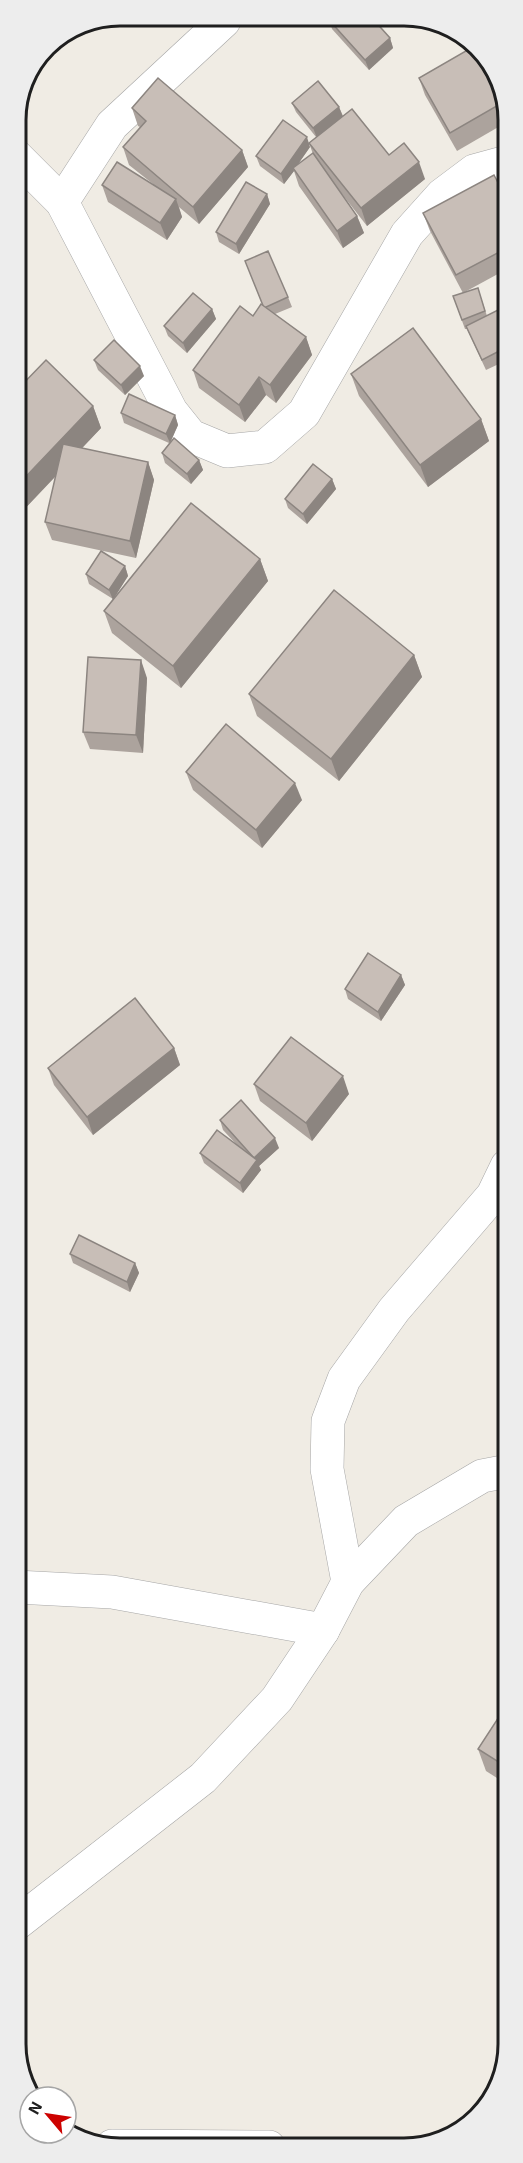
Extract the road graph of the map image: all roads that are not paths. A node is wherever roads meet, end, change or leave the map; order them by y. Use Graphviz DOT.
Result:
graph roads {
  1 [pos="219,26"];
  2 [pos="498,164"];
  3 [pos="26,166"];
  4 [pos="62,202"];
  5 [pos="497,1186"];
  6 [pos="497,1473"];
  7 [pos="348,1582"];
  8 [pos="25,1587"];
  9 [pos="323,1630"];
  10 [pos="25,1917"];
  1 -- 4 [label="street"];
  2 -- 4 [label="street"];
  3 -- 4 [label="street"];
  5 -- 7 [label="street"];
  6 -- 7 [label="street"];
  7 -- 9 [label="street"];
  8 -- 9 [label="street"];
  9 -- 10 [label="street"];
}
